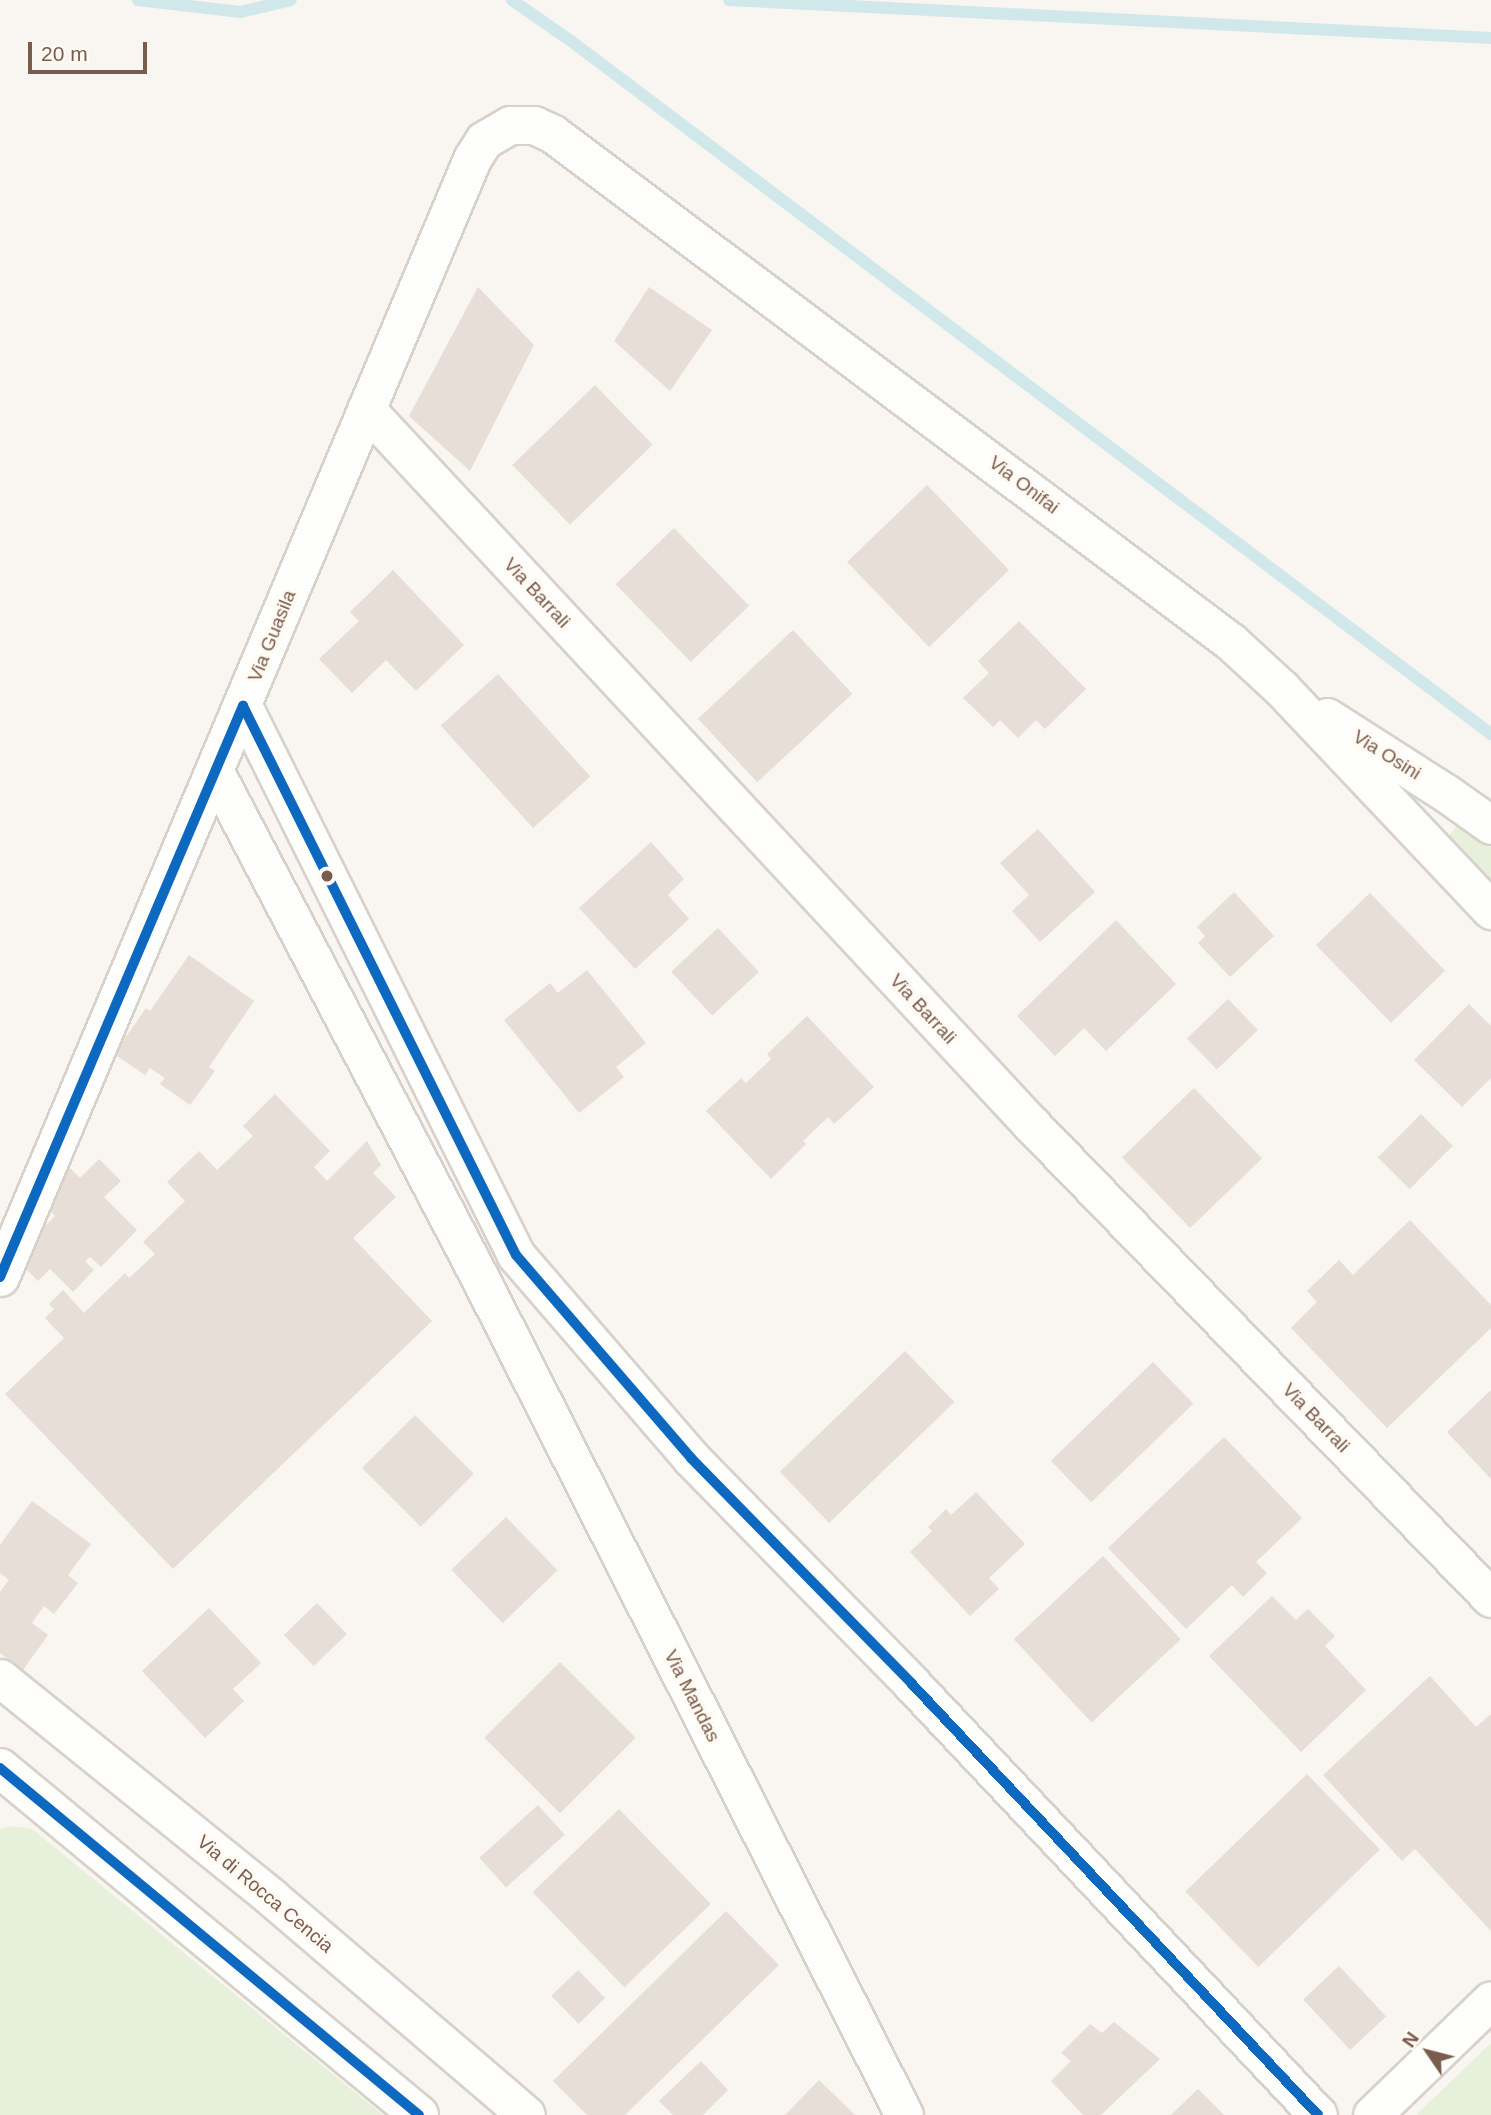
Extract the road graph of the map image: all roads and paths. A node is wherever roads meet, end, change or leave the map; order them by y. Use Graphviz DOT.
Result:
graph roads {
  1 [pos="510,125"];
  2 [pos="366,409"];
  3 [pos="1281,688"];
  4 [pos="243,706"];
  5 [pos="215,772"];
  6 [pos="1491,825"];
  7 [pos="336,895"];
  8 [pos="1491,909"];
  9 [pos="290,918"];
  10 [pos="407,1036"];
  11 [pos="364,1059"];
  12 [pos="472,1166"];
  13 [pos="432,1189"];
  14 [pos="516,1255"];
  15 [pos="0,1277"];
  16 [pos="480,1278"];
  17 [pos="1491,1598"];
  18 [pos="0,1678"];
  19 [pos="0,1768"];
  20 [pos="1491,2000"];
  21 [pos="419,2115"];
  22 [pos="526,2115"];
  23 [pos="904,2115"];
  24 [pos="1318,2115"];
  25 [pos="1372,2115"];
  1 -- 2 [label="street, Via Guasila"];
  1 -- 3 [label="street, Via Onifai"];
  2 -- 4 [label="street, Via Guasila"];
  2 -- 17 [label="street, Via Barrali"];
  3 -- 6 [label="street, Via Osini"];
  3 -- 8 [label="street, Via Onifai"];
  4 -- 5 [label="street, Via Guasila"];
  4 -- 7 [label="street"];
  5 -- 9 [label="street, Via Mandas"];
  5 -- 15 [label="street, Via Guasila"];
  7 -- 9 [label="street"];
  7 -- 10 [label="street"];
  9 -- 11 [label="street, Via Mandas"];
  10 -- 11 [label="street"];
  10 -- 12 [label="street"];
  11 -- 13 [label="street, Via Mandas"];
  12 -- 13 [label="street"];
  12 -- 14 [label="street"];
  13 -- 16 [label="street, Via Mandas"];
  14 -- 16 [label="street"];
  14 -- 24 [label="street"];
  16 -- 23 [label="street, Via Mandas"];
  18 -- 22 [label="street, Via di Rocca Cencia"];
  19 -- 21 [label="main road"];
  20 -- 25 [label="street"];
}
